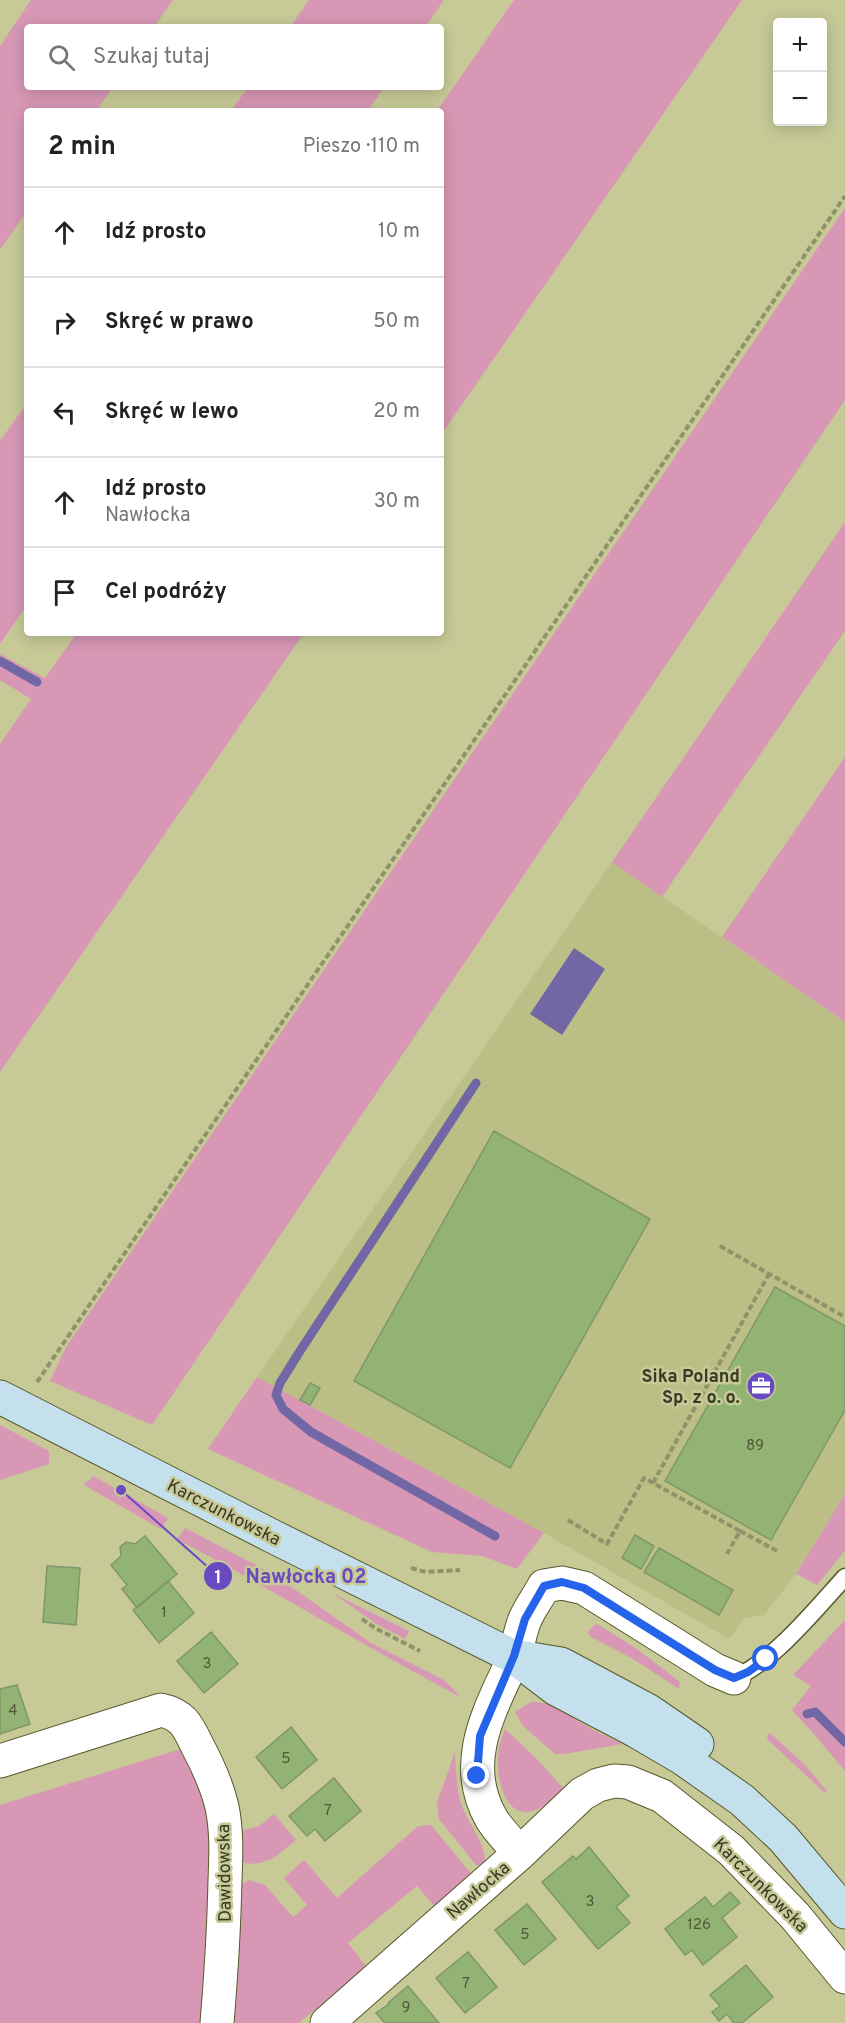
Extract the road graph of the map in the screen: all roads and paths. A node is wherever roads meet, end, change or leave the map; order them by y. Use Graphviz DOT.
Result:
graph roads {
  1 [pos="845,196"];
  2 [pos="720,1246"];
  3 [pos="769,1274"];
  4 [pos="845,1317"];
  5 [pos="10,1402"];
  6 [pos="653,1483"];
  7 [pos="568,1520"];
  8 [pos="740,1531"];
  9 [pos="778,1552"];
  10 [pos="727,1554"];
  11 [pos="845,1577"];
  12 [pos="514,1656"];
  13 [pos="734,1678"];
  14 [pos="0,1761"];
  15 [pos="520,1853"];
  16 [pos="845,1887"];
  17 [pos="845,1912"];
  18 [pos="845,1977"];
  19 [pos="217,2023"];
  20 [pos="327,2023"];
  1 -- 5 [label="path"];
  2 -- 3 [label="path"];
  3 -- 4 [label="path"];
  3 -- 6 [label="path"];
  5 -- 12 [label="street, Karczunkowska"];
  6 -- 7 [label="path"];
  6 -- 8 [label="path"];
  8 -- 9 [label="path"];
  8 -- 10 [label="path"];
  11 -- 13 [label="lane"];
  12 -- 13 [label="street, Nawłocka"];
  12 -- 15 [label="street, Nawłocka"];
  12 -- 16 [label="street, Karczunkowska"];
  12 -- 17 [label="street, Karczunkowska"];
  14 -- 19 [label="street, Dawidowska"];
  15 -- 18 [label="street, Karczunkowska"];
  15 -- 20 [label="street, Nawłocka"];
}
